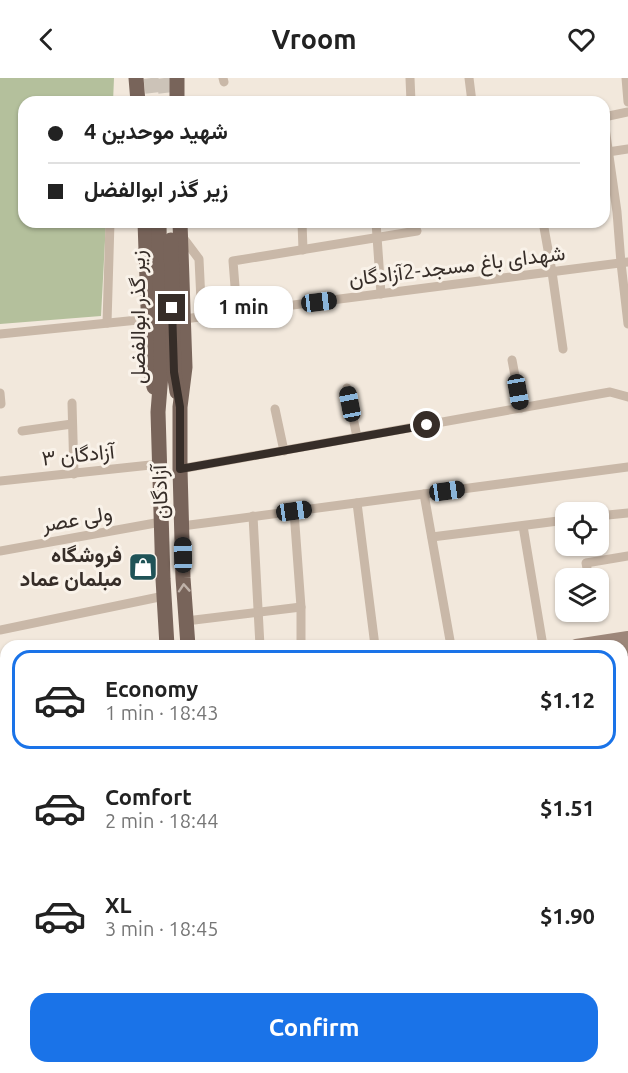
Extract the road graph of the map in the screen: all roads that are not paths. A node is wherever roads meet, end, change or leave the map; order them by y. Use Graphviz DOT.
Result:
graph roads {
  1 [pos="136,78"];
  2 [pos="410,78"];
  3 [pos="470,78"];
  4 [pos="626,78"];
  5 [pos="176,79"];
  6 [pos="138,96"];
  7 [pos="177,96"];
  8 [pos="411,96"];
  9 [pos="472,96"];
  10 [pos="628,102"];
  11 [pos="628,112"];
  12 [pos="610,117"];
  13 [pos="628,149"];
  14 [pos="610,152"];
  15 [pos="610,165"];
  16 [pos="110,228"];
  17 [pos="145,228"];
  18 [pos="159,228"];
  19 [pos="171,228"];
  20 [pos="181,228"];
  21 [pos="302,228"];
  22 [pos="376,228"];
  23 [pos="544,228"];
  24 [pos="417,231"];
  25 [pos="377,238"];
  26 [pos="303,250"];
  27 [pos="624,263"];
  28 [pos="552,272"];
  29 [pos="200,289"];
  30 [pos="184,291"];
  31 [pos="381,294"];
  32 [pos="201,301"];
  33 [pos="237,312"];
  34 [pos="148,319"];
  35 [pos="184,319"];
  36 [pos="107,323"];
  37 [pos="628,324"];
  38 [pos="0,334"];
  39 [pos="563,349"];
  40 [pos="512,360"];
  41 [pos="347,388"];
  42 [pos="0,393"];
  43 [pos="628,397"];
  44 [pos="72,403"];
  45 [pos="1,404"];
  46 [pos="180,407"];
  47 [pos="520,408"];
  48 [pos="275,409"];
  49 [pos="158,412"];
  50 [pos="72,424"];
  51 [pos="22,431"];
  52 [pos="357,437"];
  53 [pos="284,451"];
  54 [pos="160,464"];
  55 [pos="628,467"];
  56 [pos="180,469"];
  57 [pos="74,474"];
  58 [pos="0,482"];
  59 [pos="424,494"];
  60 [pos="357,503"];
  61 [pos="294,511"];
  62 [pos="628,513"];
  63 [pos="609,515"];
  64 [pos="253,516"];
  65 [pos="161,522"];
  66 [pos="555,522"];
  67 [pos="182,526"];
  68 [pos="523,526"];
  69 [pos="432,537"];
  70 [pos="0,551"];
  71 [pos="628,556"];
  72 [pos="587,568"];
  73 [pos="164,596"];
  74 [pos="300,607"];
  75 [pos="259,613"];
  76 [pos="186,621"];
  77 [pos="0,630"];
  78 [pos="167,640"];
  79 [pos="188,640"];
  80 [pos="260,640"];
  81 [pos="302,640"];
  82 [pos="374,640"];
  83 [pos="450,640"];
  84 [pos="542,640"];
  1 -- 6 [label="main road"];
  2 -- 8 [label="street"];
  3 -- 9 [label="street"];
  4 -- 10 [label="street"];
  5 -- 7 [label="main road"];
  11 -- 12 [label="street"];
  13 -- 14 [label="street"];
  15 -- 27 [label="street"];
  16 -- 36 [label="street"];
  17 -- 34 [label="main road"];
  18 -- 49 [label="main road, زیر گذر ابوالفضل"];
  19 -- 46 [label="main road, زیر گذر ابوالفضل"];
  20 -- 29 [label="street"];
  20 -- 30 [label="main road"];
  21 -- 26 [label="street"];
  22 -- 25 [label="street"];
  23 -- 28 [label="street"];
  24 -- 25 [label="street"];
  25 -- 26 [label="street"];
  25 -- 31 [label="street"];
  26 -- 33 [label="street"];
  27 -- 28 [label="street, شهدای‌ باغ مسجد-2آزادگان"];
  27 -- 37 [label="street"];
  28 -- 31 [label="street, شهدای‌ باغ مسجد-2آزادگان"];
  28 -- 39 [label="street"];
  29 -- 30 [label="street"];
  29 -- 32 [label="street"];
  30 -- 35 [label="main road"];
  31 -- 33 [label="street, شهدای‌ باغ مسجد-2آزادگان"];
  33 -- 35 [label="street, شهدای‌ باغ مسجد-2آزادگان"];
  34 -- 36 [label="street"];
  34 -- 49 [label="main road"];
  35 -- 46 [label="main road"];
  36 -- 38 [label="street"];
  40 -- 47 [label="street"];
  41 -- 52 [label="street"];
  42 -- 45 [label="street"];
  43 -- 47 [label="street"];
  44 -- 50 [label="street"];
  46 -- 56 [label="main road, آزادگان"];
  47 -- 52 [label="street"];
  48 -- 53 [label="street"];
  49 -- 54 [label="main road, آزادگان"];
  50 -- 51 [label="street"];
  50 -- 57 [label="street"];
  52 -- 53 [label="street"];
  53 -- 56 [label="street"];
  54 -- 57 [label="street, ۳ آزادگان"];
  54 -- 65 [label="main road, آزادگان"];
  55 -- 59 [label="street"];
  56 -- 67 [label="main road, آزادگان"];
  57 -- 58 [label="street, ۳ آزادگان"];
  59 -- 60 [label="street"];
  59 -- 69 [label="street"];
  60 -- 61 [label="street"];
  60 -- 82 [label="street"];
  61 -- 64 [label="street"];
  61 -- 74 [label="street"];
  62 -- 63 [label="street"];
  64 -- 67 [label="street"];
  64 -- 75 [label="street"];
  65 -- 70 [label="street, ولی عصر"];
  65 -- 73 [label="main road, آزادگان"];
  66 -- 68 [label="street"];
  76 -- 67 [label="main road, آزادگان, one-way"];
  68 -- 69 [label="street"];
  68 -- 84 [label="street"];
  69 -- 83 [label="street"];
  71 -- 72 [label="street"];
  73 -- 77 [label="street"];
  73 -- 78 [label="main road, آزادگان"];
  74 -- 75 [label="street"];
  74 -- 81 [label="street"];
  75 -- 76 [label="street"];
  75 -- 80 [label="street"];
  76 -- 79 [label="main road, آزادگان"];
}
